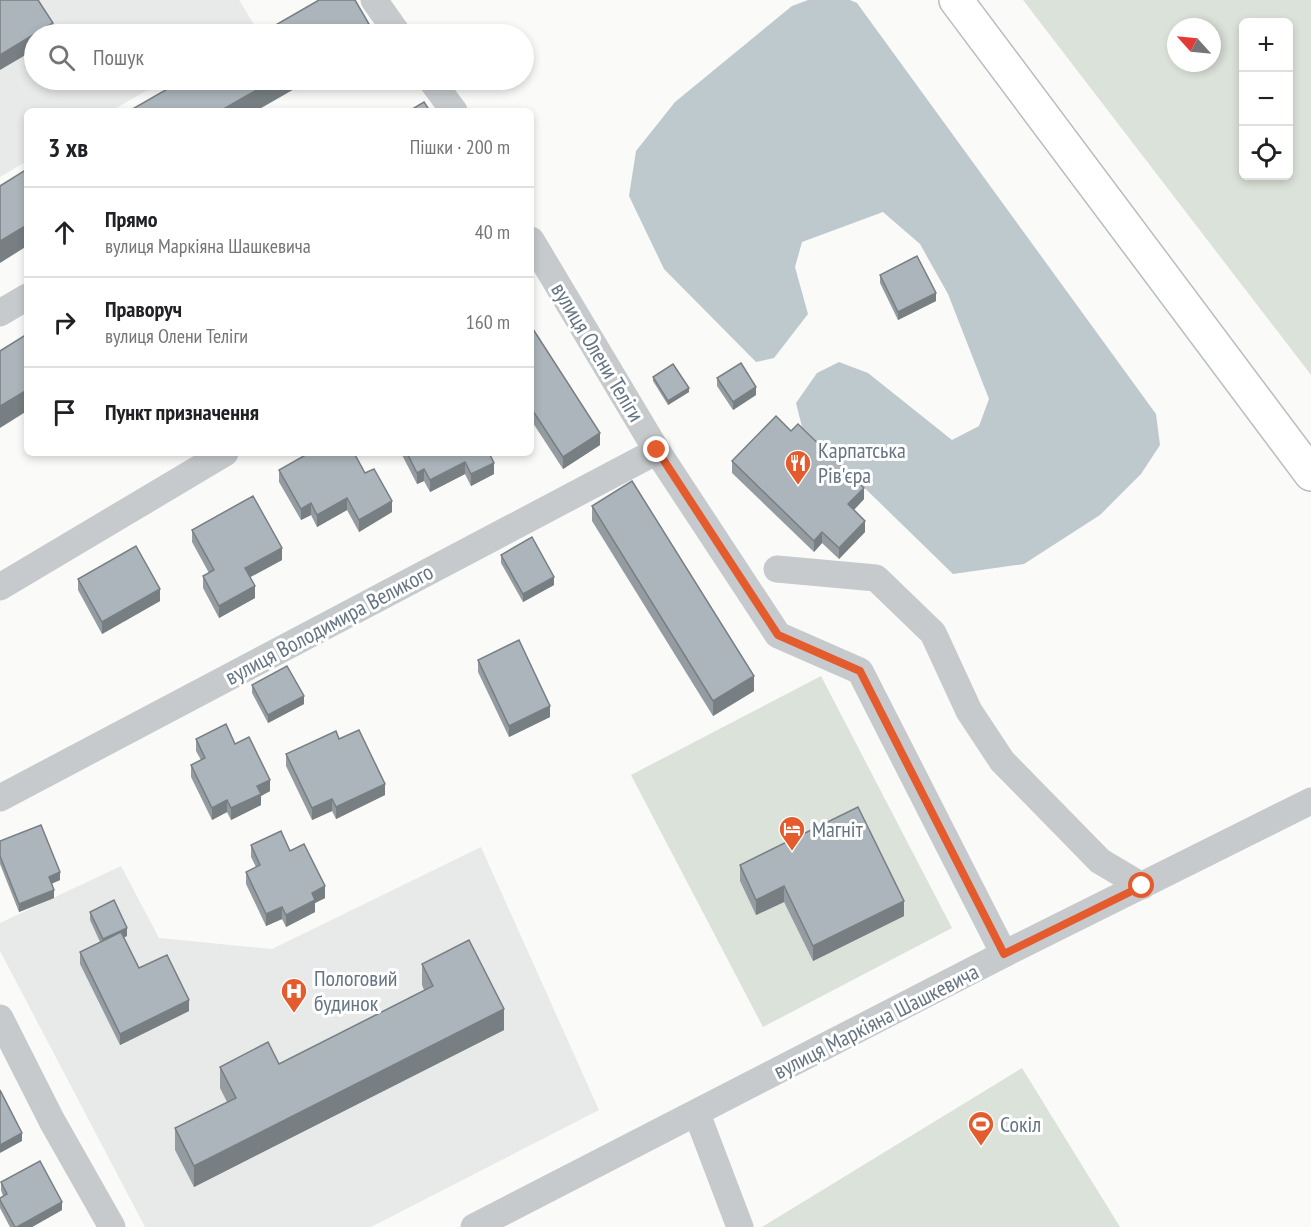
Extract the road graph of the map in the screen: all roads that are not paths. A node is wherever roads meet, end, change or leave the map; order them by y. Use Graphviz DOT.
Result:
graph roads {
  1 [pos="374,0"];
  2 [pos="956,0"];
  3 [pos="392,24"];
  4 [pos="437,90"];
  5 [pos="448,108"];
  6 [pos="534,245"];
  7 [pos="24,299"];
  8 [pos="0,313"];
  9 [pos="657,450"];
  10 [pos="220,456"];
  11 [pos="1311,474"];
  12 [pos="777,569"];
  13 [pos="0,587"];
  14 [pos="0,798"];
  15 [pos="1311,801"];
  16 [pos="1142,886"];
  17 [pos="1004,954"];
  18 [pos="0,1018"];
  19 [pos="697,1114"];
  20 [pos="112,1227"];
  21 [pos="474,1227"];
  22 [pos="740,1227"];
  1 -- 3 [label="street"];
  2 -- 11 [label="highway"];
  4 -- 5 [label="street"];
  6 -- 9 [label="street, вулиця Олени Теліги"];
  7 -- 8 [label="street"];
  9 -- 14 [label="street, вулиця Володимира Великого"];
  9 -- 17 [label="street, вулиця Олени Теліги"];
  10 -- 13 [label="street"];
  12 -- 16 [label="street"];
  15 -- 16 [label="street, вулиця Маркіяна Шашкевича"];
  16 -- 17 [label="street, вулиця Маркіяна Шашкевича"];
  17 -- 19 [label="street, вулиця Маркіяна Шашкевича"];
  18 -- 20 [label="street"];
  19 -- 21 [label="street, вулиця Маркіяна Шашкевича"];
  19 -- 22 [label="street"];
}
